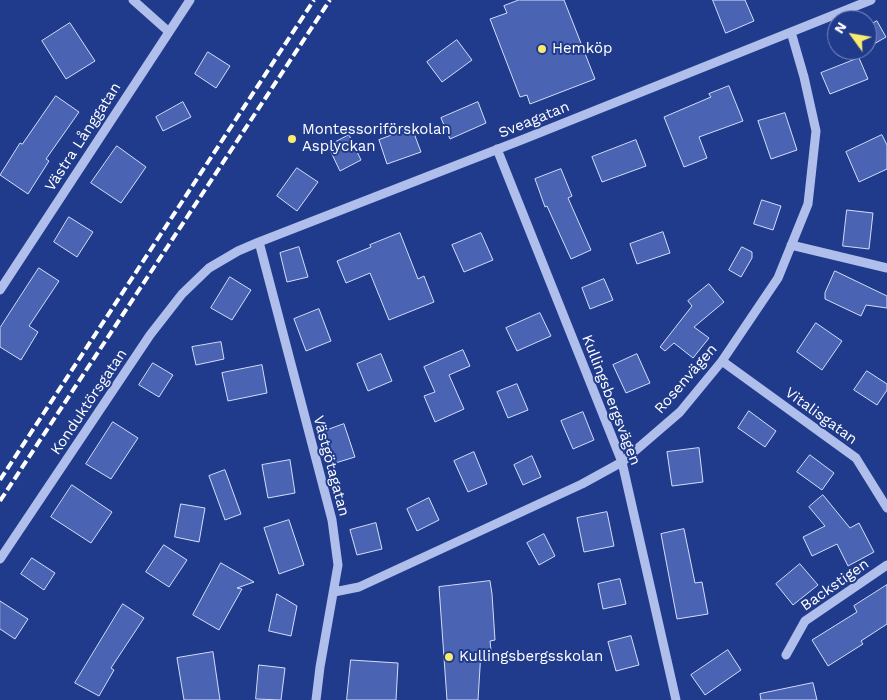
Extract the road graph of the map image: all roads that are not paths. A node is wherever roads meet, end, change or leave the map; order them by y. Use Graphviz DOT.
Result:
graph roads {
  1 [pos="132,0"];
  2 [pos="190,0"];
  3 [pos="871,0"];
  4 [pos="168,32"];
  5 [pos="791,32"];
  6 [pos="497,149"];
  7 [pos="259,242"];
  8 [pos="791,245"];
  9 [pos="209,268"];
  10 [pos="887,268"];
  11 [pos="0,290"];
  12 [pos="722,362"];
  13 [pos="622,462"];
  14 [pos="887,508"];
  15 [pos="0,559"];
  16 [pos="887,566"];
  17 [pos="334,592"];
  18 [pos="786,655"];
  19 [pos="316,700"];
  20 [pos="676,700"];
  1 -- 4 [label="street"];
  2 -- 4 [label="street, Västra Långgatan"];
  3 -- 5 [label="street, Sveagatan"];
  4 -- 11 [label="street, Västra Långgatan"];
  5 -- 6 [label="street, Sveagatan"];
  5 -- 8 [label="street, Rosenvägen"];
  6 -- 7 [label="street, Sveagatan"];
  6 -- 13 [label="street, Kullingsbergsvägen"];
  7 -- 9 [label="street, Sveagatan"];
  7 -- 17 [label="street, Västgötagatan"];
  8 -- 10 [label="street"];
  8 -- 12 [label="street, Rosenvägen"];
  9 -- 15 [label="street, Konduktörsgatan"];
  12 -- 13 [label="street, Rosenvägen"];
  12 -- 14 [label="street, Vitalisgatan"];
  13 -- 17 [label="street, Rosenvägen"];
  13 -- 20 [label="street, Kullingsbergsvägen"];
  16 -- 18 [label="street, Backstigen"];
  17 -- 19 [label="street, Västgötagatan"];
}
